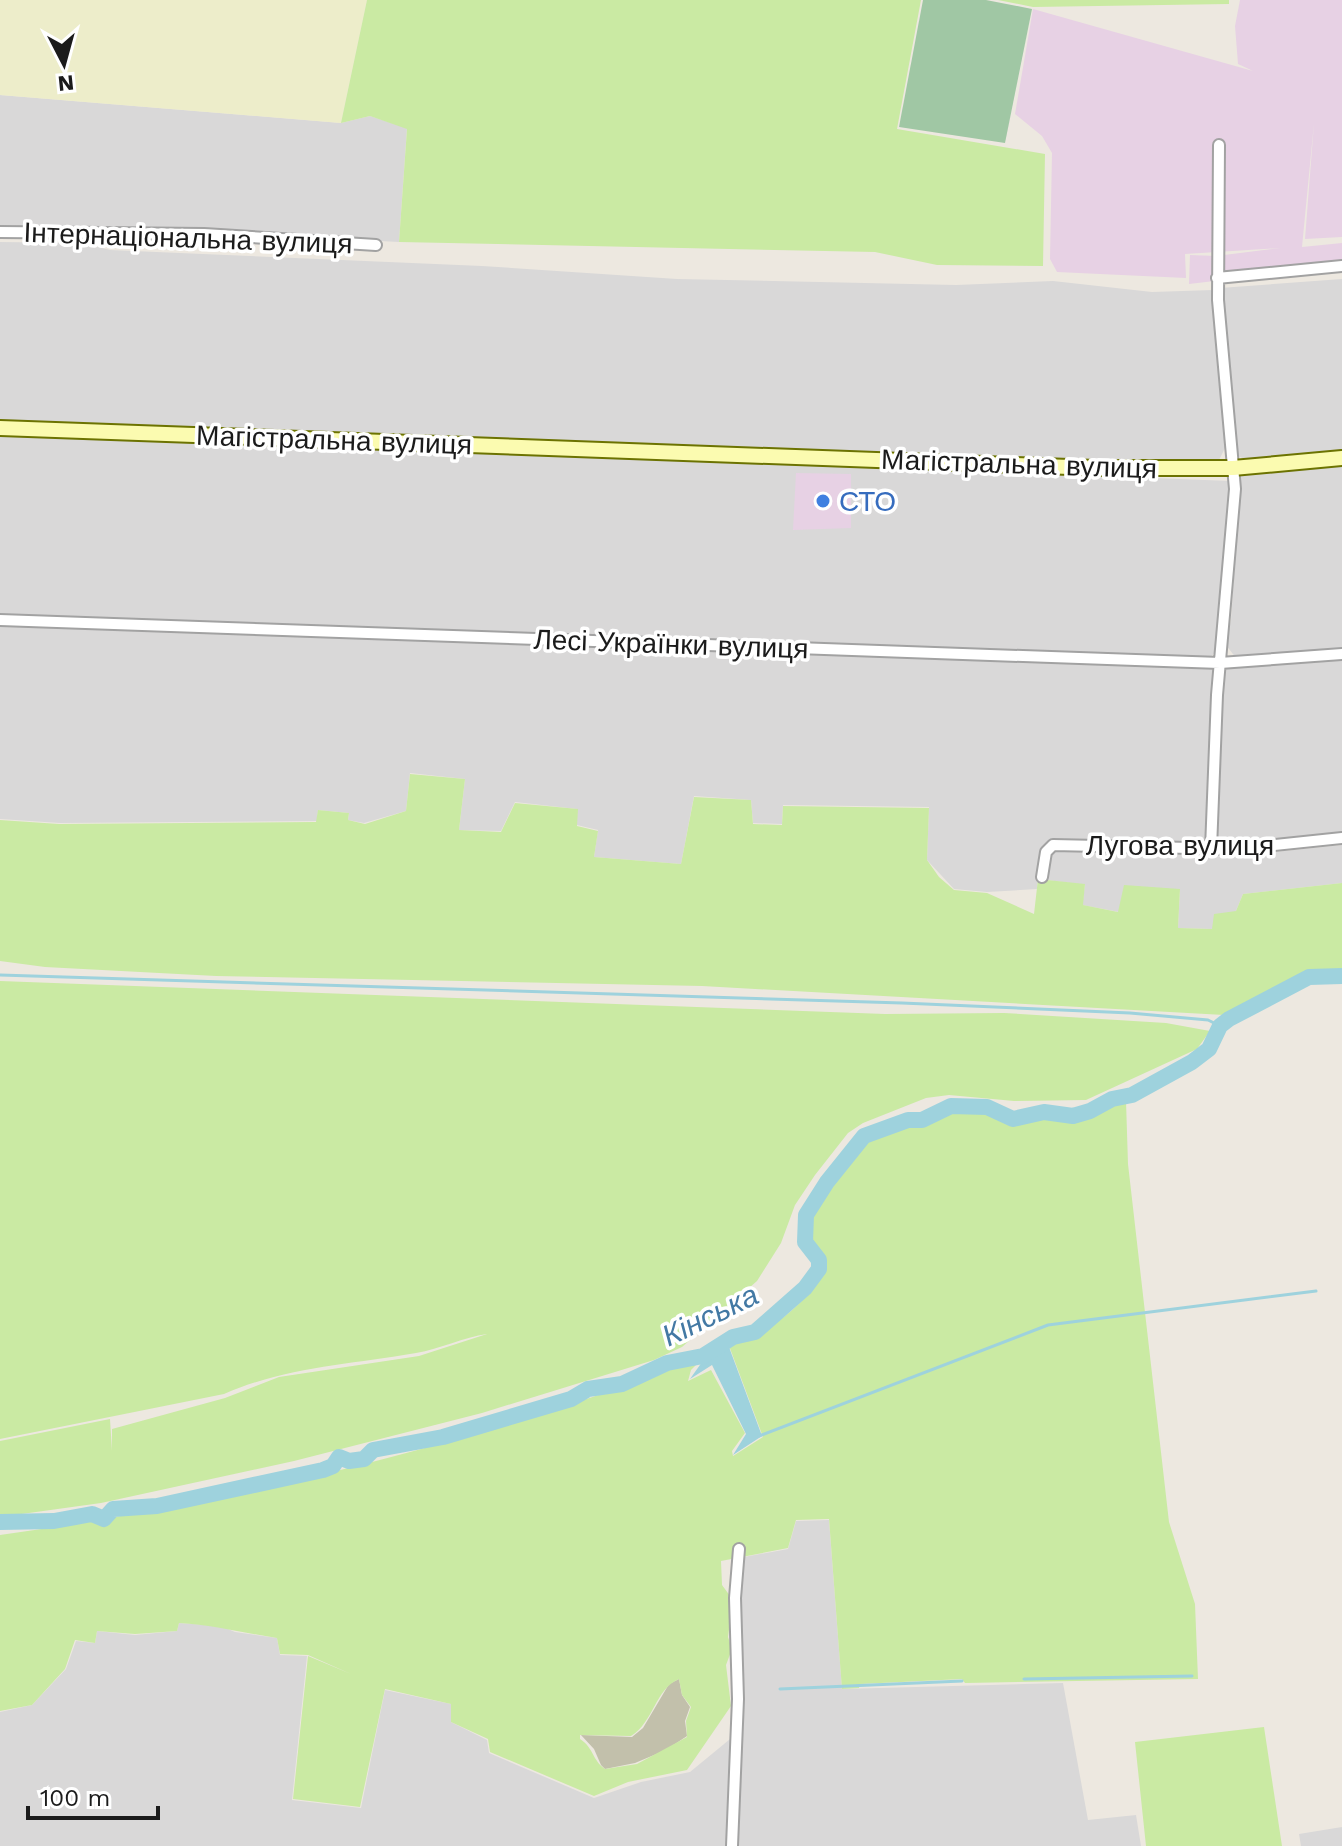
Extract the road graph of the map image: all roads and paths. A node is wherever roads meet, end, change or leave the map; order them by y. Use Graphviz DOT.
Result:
graph roads {
  1 [pos="1219,145"];
  2 [pos="0,232"];
  3 [pos="376,245"];
  4 [pos="1342,266"];
  5 [pos="1217,278"];
  6 [pos="0,428"];
  7 [pos="1342,458"];
  8 [pos="1233,468"];
  9 [pos="0,620"];
  10 [pos="1342,654"];
  11 [pos="1220,663"];
  12 [pos="1342,838"];
  13 [pos="1211,849"];
  14 [pos="1042,877"];
  15 [pos="739,1549"];
  16 [pos="732,1846"];
  1 -- 5 [label="street"];
  2 -- 3 [label="street, Інтернаціональна вулиця"];
  4 -- 5 [label="street"];
  5 -- 8 [label="street"];
  6 -- 8 [label="main road, Магістральна вулиця"];
  7 -- 8 [label="main road, Магістральна вулиця"];
  8 -- 11 [label="street"];
  9 -- 11 [label="street, Лесі Українки вулиця"];
  10 -- 11 [label="street, Лесі Українки вулиця"];
  11 -- 13 [label="street"];
  12 -- 13 [label="street, Лугова вулиця"];
  13 -- 14 [label="street, Лугова вулиця"];
  15 -- 16 [label="street"];
}
